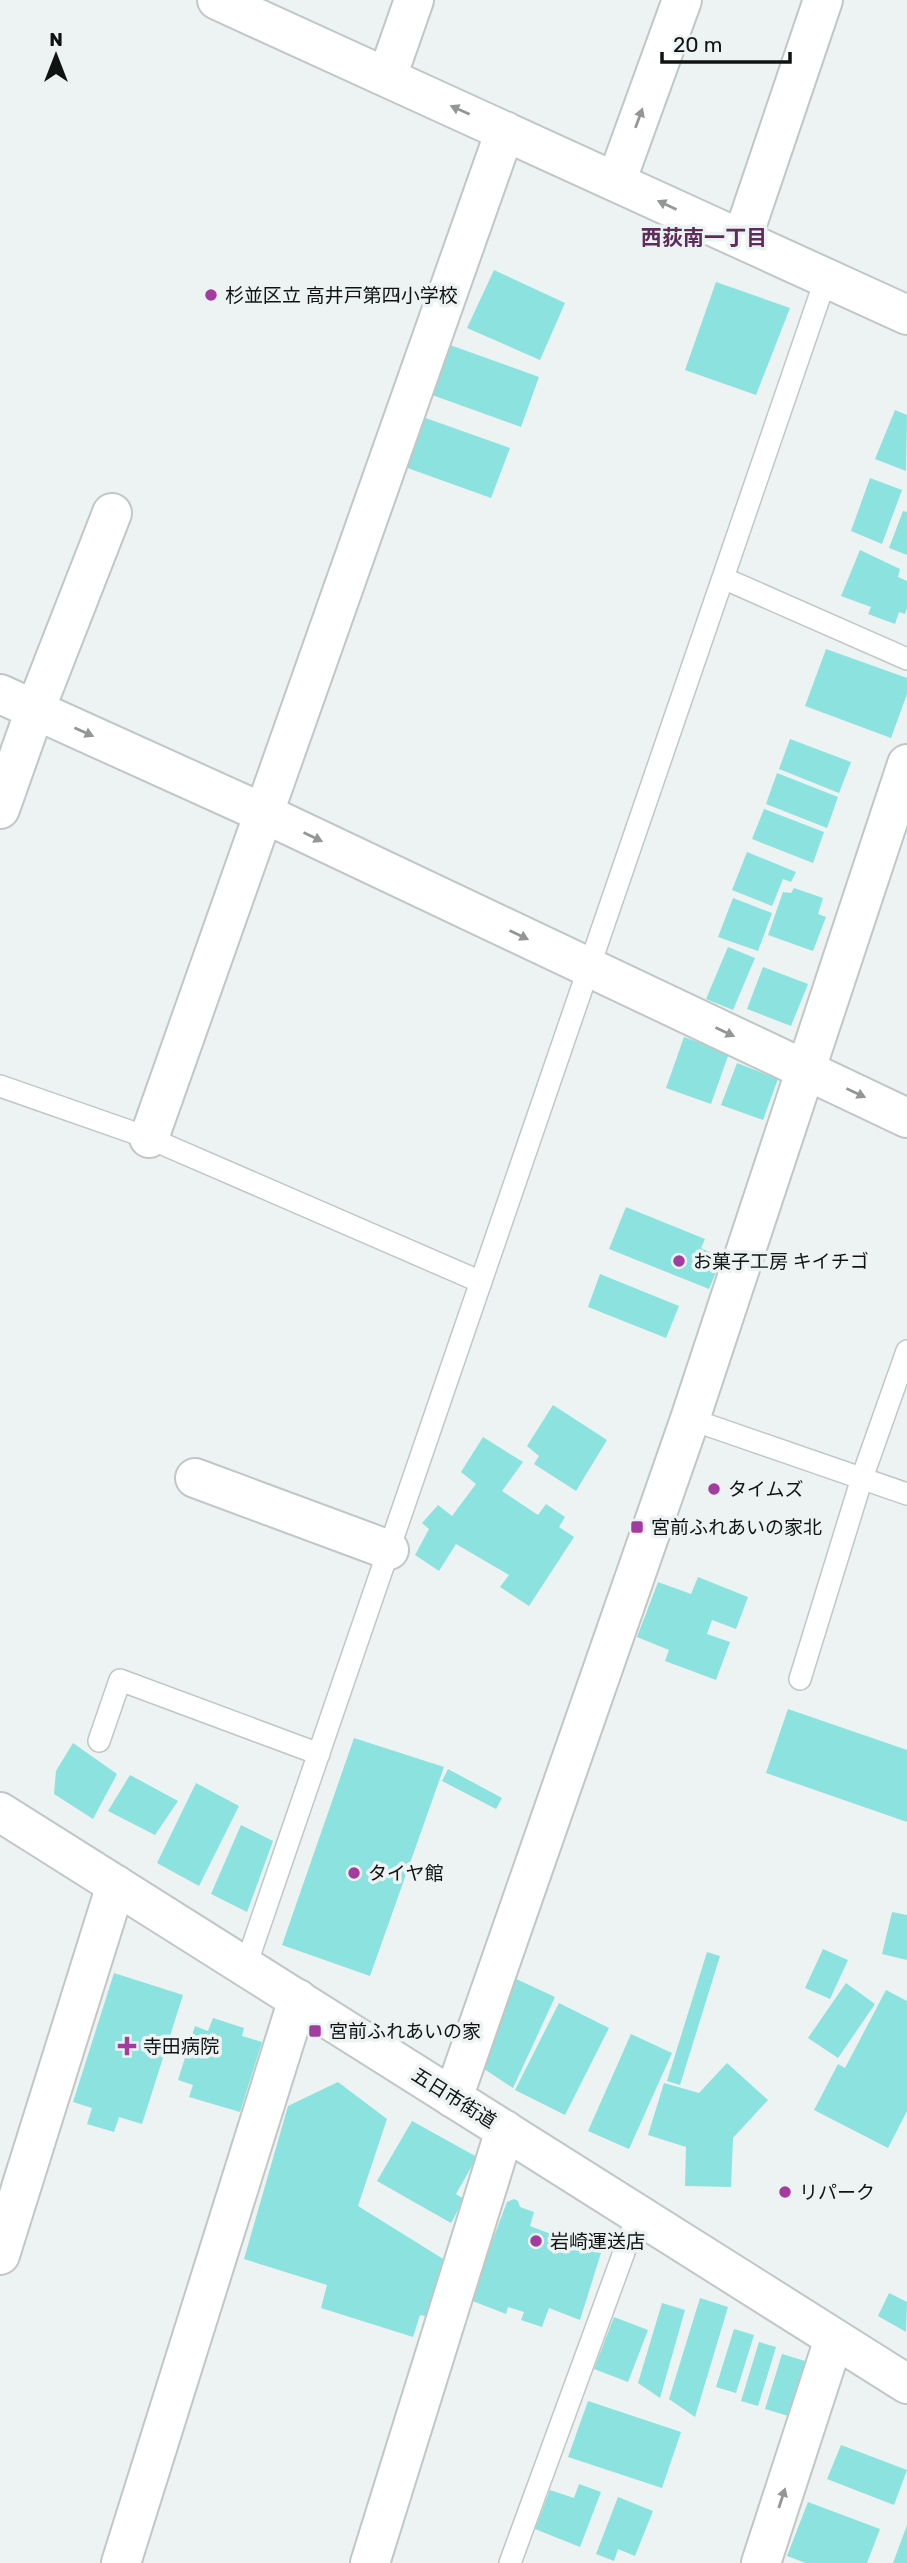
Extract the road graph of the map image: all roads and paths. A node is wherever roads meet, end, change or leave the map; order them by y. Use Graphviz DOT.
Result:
graph roads {
  1 [pos="216,0"];
  2 [pos="414,0"];
  3 [pos="682,0"];
  4 [pos="823,0"];
  5 [pos="387,77"];
  6 [pos="505,131"];
  7 [pos="616,182"];
  8 [pos="742,239"];
  9 [pos="826,278"];
  10 [pos="907,315"];
  11 [pos="112,513"];
  12 [pos="723,578"];
  13 [pos="907,659"];
  14 [pos="0,694"];
  15 [pos="36,710"];
  16 [pos="907,764"];
  17 [pos="0,809"];
  18 [pos="263,813"];
  19 [pos="589,969"];
  20 [pos="805,1069"];
  21 [pos="0,1086"];
  22 [pos="907,1118"];
  23 [pos="149,1138"];
  24 [pos="481,1282"];
  25 [pos="907,1351"];
  26 [pos="690,1419"];
  27 [pos="195,1478"];
  28 [pos="862,1478"];
  29 [pos="907,1494"];
  30 [pos="389,1550"];
  31 [pos="800,1679"];
  32 [pos="99,1741"];
  33 [pos="319,1755"];
  34 [pos="0,1812"];
  35 [pos="116,1885"];
  36 [pos="246,1965"];
  37 [pos="299,1999"];
  38 [pos="453,2098"];
  39 [pos="505,2130"];
  40 [pos="638,2214"];
  41 [pos="0,2255"];
  42 [pos="834,2339"];
  43 [pos="906,2381"];
  44 [pos="121,2563"];
  45 [pos="370,2563"];
  46 [pos="510,2563"];
  47 [pos="761,2563"];
  1 -- 5 [label="street"];
  2 -- 5 [label="street"];
  7 -- 3 [label="street, one-way"];
  4 -- 8 [label="street"];
  6 -- 5 [label="street, one-way"];
  6 -- 7 [label="street"];
  6 -- 18 [label="street"];
  8 -- 7 [label="street, one-way"];
  8 -- 9 [label="street"];
  9 -- 10 [label="street"];
  9 -- 12 [label="lane"];
  11 -- 15 [label="street"];
  12 -- 13 [label="lane"];
  12 -- 19 [label="lane"];
  14 -- 15 [label="street"];
  15 -- 17 [label="street"];
  15 -- 18 [label="street, one-way"];
  16 -- 20 [label="street"];
  18 -- 19 [label="street, one-way"];
  18 -- 23 [label="street"];
  19 -- 20 [label="street, one-way"];
  19 -- 24 [label="lane"];
  20 -- 22 [label="street, one-way"];
  20 -- 26 [label="street"];
  21 -- 23 [label="lane"];
  23 -- 24 [label="lane"];
  24 -- 30 [label="lane"];
  25 -- 28 [label="lane"];
  26 -- 28 [label="lane"];
  26 -- 38 [label="street"];
  27 -- 30 [label="street"];
  28 -- 29 [label="lane"];
  28 -- 31 [label="lane"];
  30 -- 33 [label="lane"];
  32 -- 33 [label="lane"];
  33 -- 36 [label="lane"];
  34 -- 35 [label="street, 五日市街道"];
  35 -- 36 [label="street, 五日市街道"];
  35 -- 41 [label="street"];
  36 -- 37 [label="street, 五日市街道"];
  37 -- 38 [label="street, 五日市街道"];
  37 -- 44 [label="street"];
  38 -- 39 [label="street, 五日市街道"];
  39 -- 40 [label="street, 五日市街道"];
  39 -- 45 [label="street"];
  40 -- 42 [label="street, 五日市街道"];
  40 -- 46 [label="lane"];
  42 -- 43 [label="street, 五日市街道"];
  47 -- 42 [label="street, one-way"];
}
